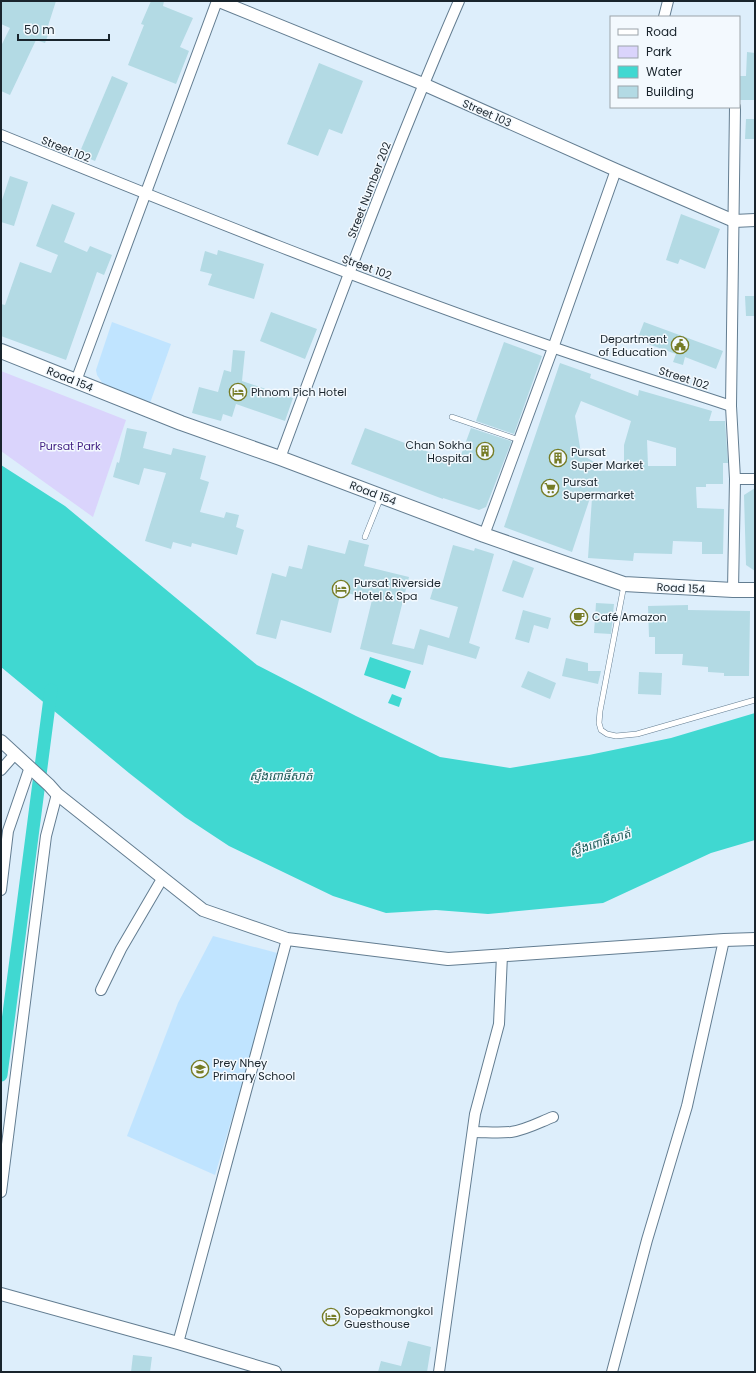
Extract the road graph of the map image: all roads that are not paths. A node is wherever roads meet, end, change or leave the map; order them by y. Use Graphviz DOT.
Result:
graph roads {
  1 [pos="218,1"];
  2 [pos="459,1"];
  3 [pos="668,1"];
  4 [pos="664,16"];
  5 [pos="423,84"];
  6 [pos="735,108"];
  7 [pos="1,135"];
  8 [pos="616,170"];
  9 [pos="145,194"];
  10 [pos="755,220"];
  11 [pos="734,221"];
  12 [pos="349,273"];
  13 [pos="553,348"];
  14 [pos="1,351"];
  15 [pos="76,382"];
  16 [pos="731,406"];
  17 [pos="452,417"];
  18 [pos="519,440"];
  19 [pos="280,458"];
  20 [pos="734,479"];
  21 [pos="755,479"];
  22 [pos="381,496"];
  23 [pos="484,534"];
  24 [pos="365,537"];
  25 [pos="624,584"];
  26 [pos="733,590"];
  27 [pos="755,590"];
  28 [pos="755,700"];
  29 [pos="1,741"];
  30 [pos="15,754"];
  31 [pos="1,770"];
  32 [pos="32,770"];
  33 [pos="57,794"];
  34 [pos="162,879"];
  35 [pos="1,890"];
  36 [pos="287,939"];
  37 [pos="755,939"];
  38 [pos="724,940"];
  39 [pos="502,955"];
  40 [pos="101,990"];
  41 [pos="553,1116"];
  42 [pos="473,1132"];
  43 [pos="1,1192"];
  44 [pos="1,1294"];
  45 [pos="178,1343"];
  46 [pos="275,1372"];
  47 [pos="439,1372"];
  48 [pos="612,1372"];
  1 -- 5 [label="street, Street 103"];
  1 -- 9 [label="street"];
  2 -- 5 [label="street, Street Number 202"];
  3 -- 4 [label="street"];
  5 -- 8 [label="street, Street 103"];
  5 -- 12 [label="street, Street Number 202"];
  6 -- 11 [label="street"];
  7 -- 9 [label="street, Street 102"];
  8 -- 11 [label="street, Street 103"];
  8 -- 13 [label="street"];
  9 -- 12 [label="street, Street 102"];
  9 -- 15 [label="street"];
  10 -- 11 [label="street, Street 103"];
  11 -- 16 [label="street"];
  12 -- 13 [label="street, Street 102"];
  12 -- 19 [label="street, Street Number 202"];
  13 -- 16 [label="street, Street 102"];
  13 -- 18 [label="street"];
  14 -- 15 [label="main road, Road 154"];
  15 -- 19 [label="main road, Road 154"];
  16 -- 20 [label="street"];
  17 -- 18 [label="lane"];
  18 -- 23 [label="street"];
  19 -- 22 [label="main road, Road 154"];
  20 -- 21 [label="street"];
  20 -- 26 [label="street"];
  22 -- 23 [label="main road, Road 154"];
  22 -- 24 [label="lane"];
  23 -- 25 [label="main road, Road 154"];
  25 -- 26 [label="main road, Road 154"];
  25 -- 28 [label="lane"];
  26 -- 27 [label="main road, Road 154"];
  29 -- 30 [label="street"];
  30 -- 31 [label="street"];
  30 -- 32 [label="street"];
  32 -- 33 [label="street"];
  32 -- 35 [label="street"];
  33 -- 34 [label="street"];
  33 -- 43 [label="street"];
  34 -- 36 [label="street"];
  34 -- 40 [label="street"];
  36 -- 39 [label="street"];
  36 -- 45 [label="street"];
  37 -- 38 [label="street"];
  38 -- 39 [label="street"];
  38 -- 48 [label="street"];
  39 -- 42 [label="street"];
  41 -- 42 [label="street"];
  42 -- 47 [label="street"];
  44 -- 45 [label="street"];
  45 -- 46 [label="street"];
}
